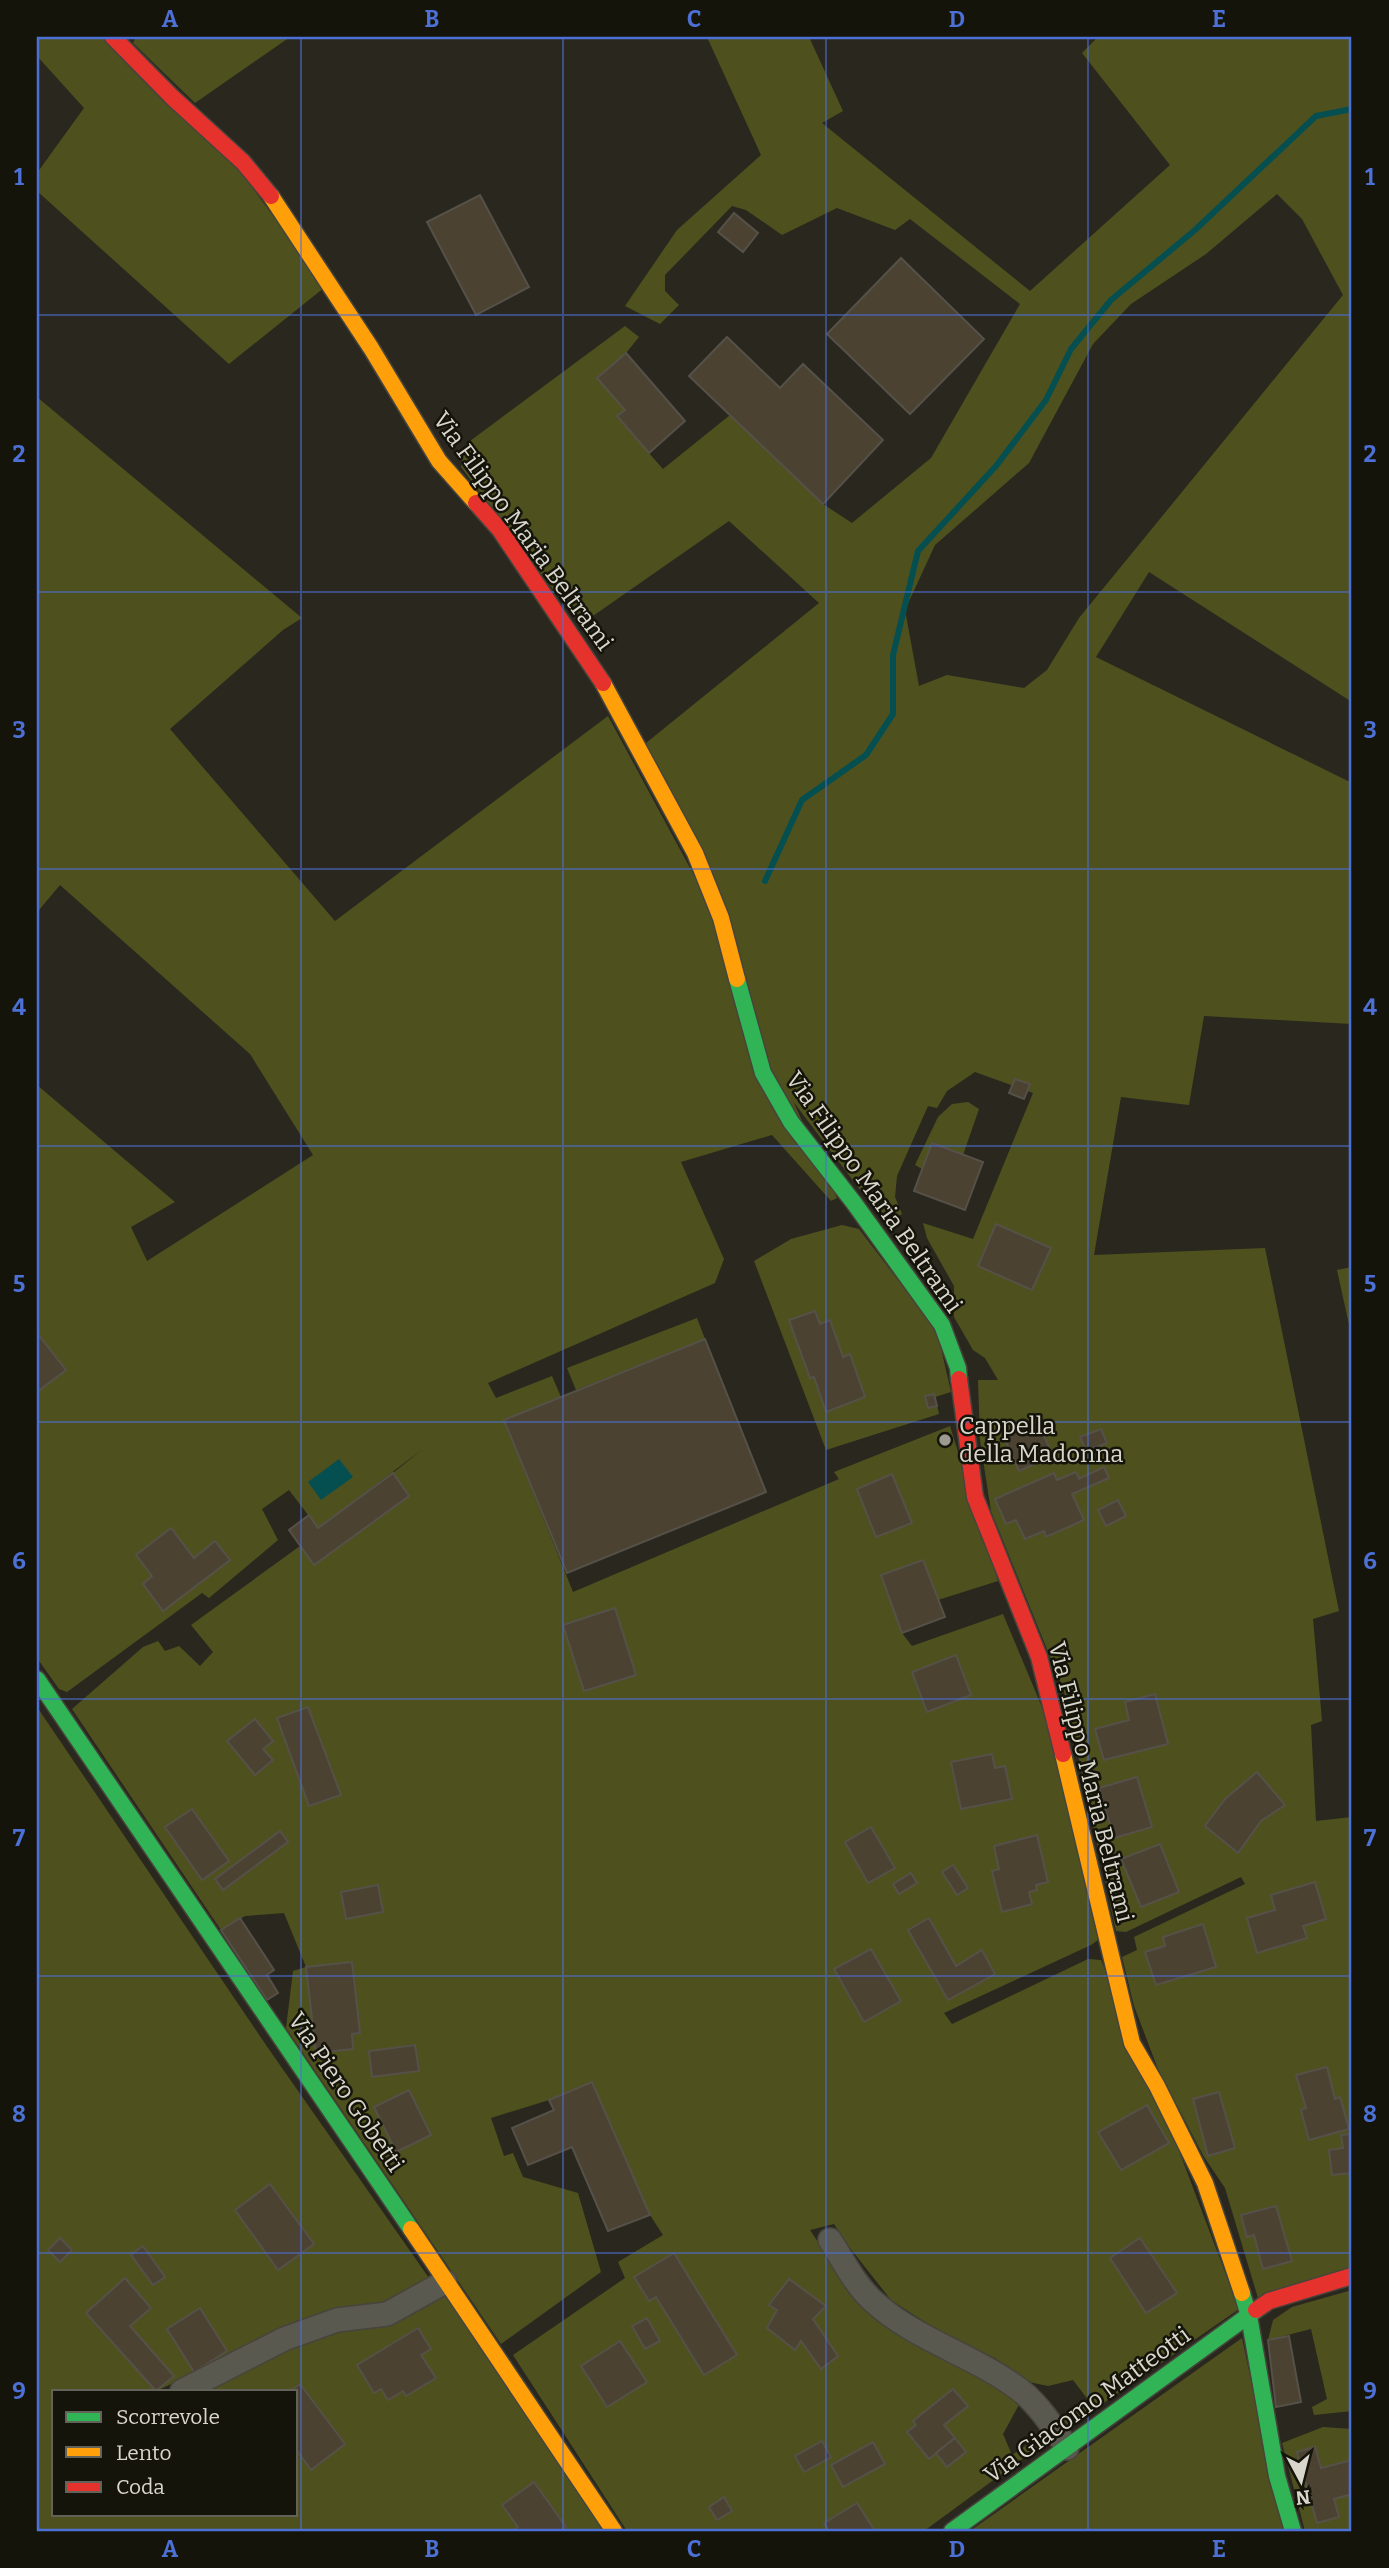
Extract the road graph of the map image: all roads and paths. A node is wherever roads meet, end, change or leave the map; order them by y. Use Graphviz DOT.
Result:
graph roads {
  1 [pos="113,37"];
  2 [pos="37,1679"];
  3 [pos="830,2240"];
  4 [pos="1352,2276"];
  5 [pos="445,2282"];
  6 [pos="1249,2316"];
  7 [pos="184,2390"];
  8 [pos="1067,2448"];
  9 [pos="614,2531"];
  10 [pos="953,2531"];
  11 [pos="1293,2531"];
  1 -- 6 [label="street, Via Filippo Maria Beltrami"];
  2 -- 5 [label="street, Via Piero Gobetti"];
  3 -- 8 [label="street"];
  4 -- 6 [label="street, Via Giacomo Matteotti"];
  5 -- 7 [label="street"];
  5 -- 9 [label="street, Via Piero Gobetti"];
  6 -- 8 [label="street, Via Giacomo Matteotti"];
  6 -- 11 [label="street, Via Filippo Maria Beltrami"];
  8 -- 10 [label="street, Via Giacomo Matteotti"];
}
